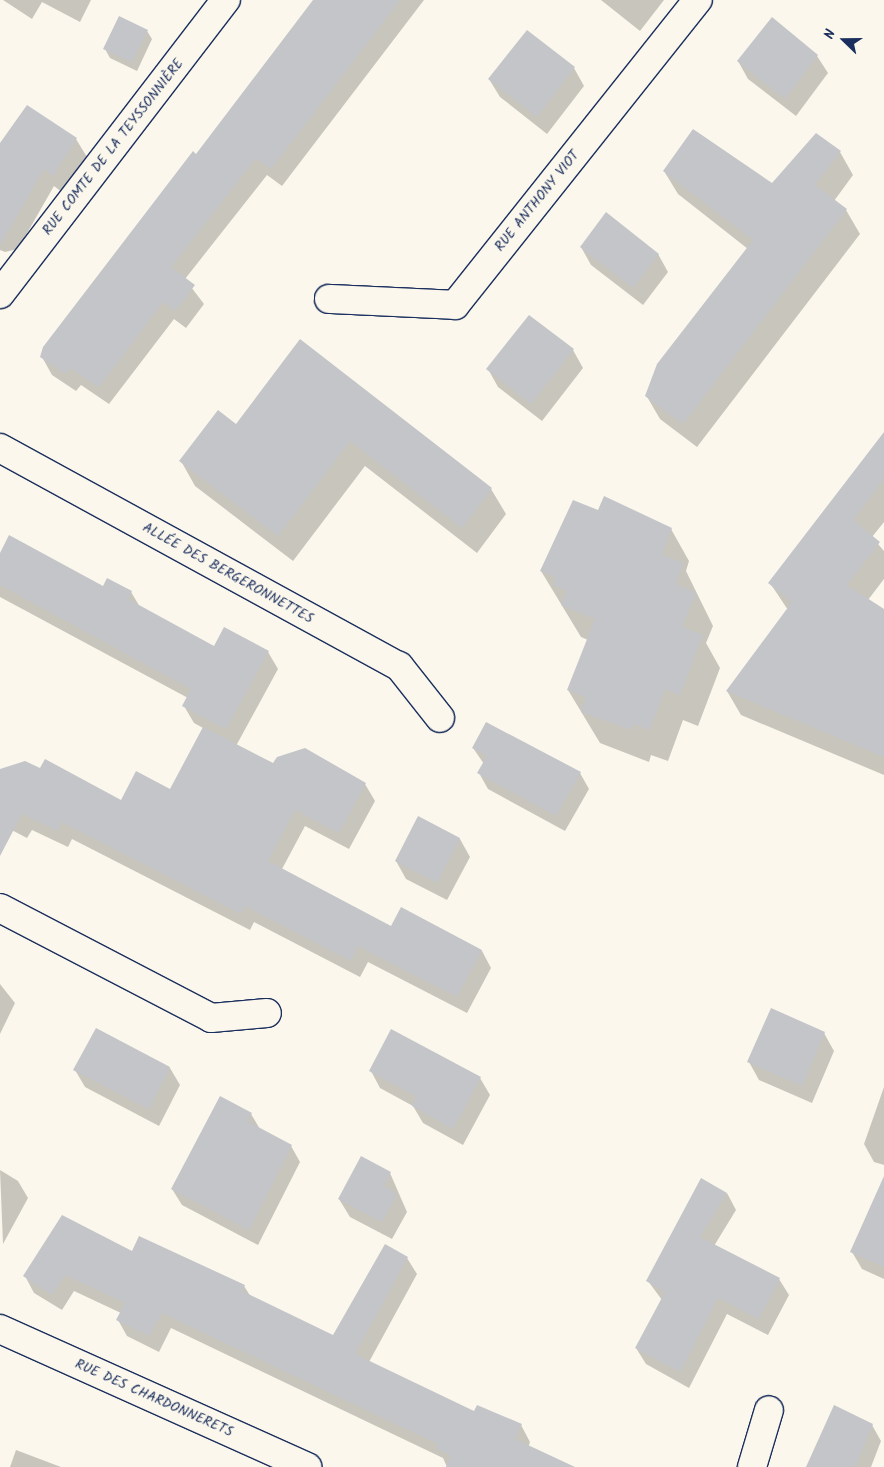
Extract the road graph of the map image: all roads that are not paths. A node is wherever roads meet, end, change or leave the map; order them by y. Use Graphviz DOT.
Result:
graph roads {
  1 [pos="226,0"];
  2 [pos="698,0"];
  3 [pos="0,294"];
  4 [pos="329,299"];
  5 [pos="0,448"];
  6 [pos="440,718"];
  7 [pos="0,908"];
  8 [pos="268,1013"];
  9 [pos="2,1334"];
  10 [pos="770,1410"];
  11 [pos="307,1467"];
  12 [pos="752,1467"];
  1 -- 3 [label="street, RUE COMTE DE LA TEYSSONNIÈRE"];
  2 -- 4 [label="street, RUE ANTHONY VIOT"];
  5 -- 6 [label="street, ALLÉE DES BERGERONNETTES"];
  7 -- 8 [label="street"];
  9 -- 11 [label="street, RUE DES CHARDONNERETS"];
  10 -- 12 [label="street"];
}
